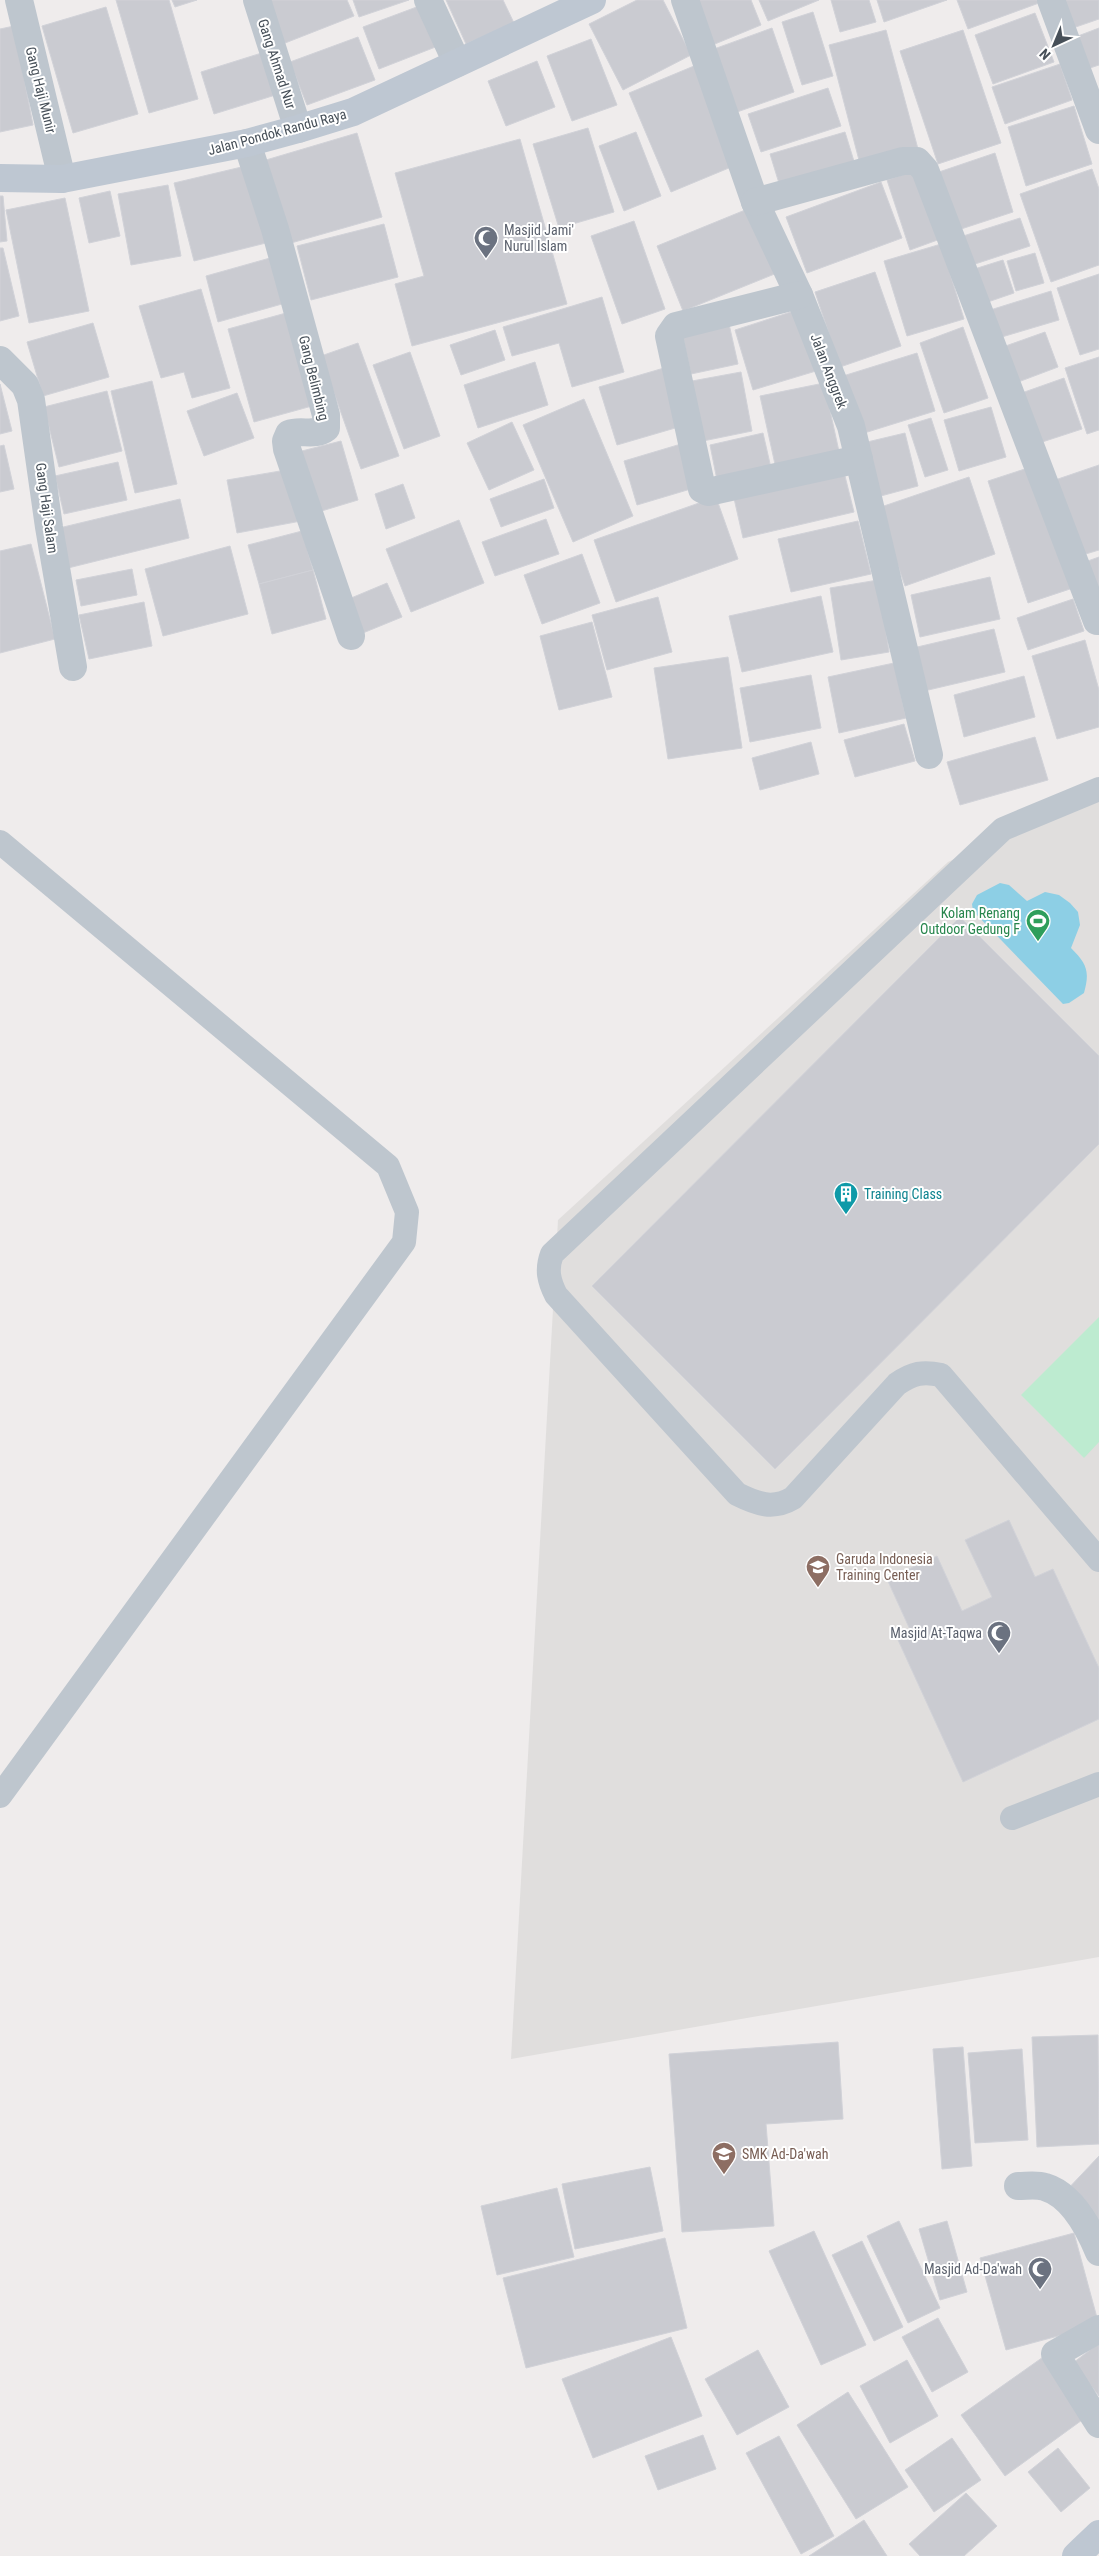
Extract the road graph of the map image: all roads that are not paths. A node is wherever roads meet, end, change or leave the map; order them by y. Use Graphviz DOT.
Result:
graph roads {
  1 [pos="19,0"];
  2 [pos="257,0"];
  3 [pos="428,0"];
  4 [pos="592,0"];
  5 [pos="685,0"];
  6 [pos="1051,0"];
  7 [pos="457,63"];
  8 [pos="298,129"];
  9 [pos="1099,130"];
  10 [pos="246,143"];
  11 [pos="0,178"];
  12 [pos="62,179"];
  13 [pos="755,202"];
  14 [pos="799,295"];
  15 [pos="0,360"];
  16 [pos="859,459"];
  17 [pos="1097,621"];
  18 [pos="350,636"];
  19 [pos="73,667"];
  20 [pos="929,755"];
  21 [pos="1099,789"];
  22 [pos="0,842"];
  23 [pos="1099,1560"];
  24 [pos="1099,1784"];
  25 [pos="0,1796"];
  26 [pos="1012,1818"];
  27 [pos="1018,2186"];
  28 [pos="1099,2252"];
  29 [pos="1099,2329"];
  30 [pos="1099,2424"];
  31 [pos="1099,2534"];
  32 [pos="1076,2556"];
  1 -- 12 [label="street, Gang Haji Munir"];
  2 -- 8 [label="street, Gang Ahmad Nur"];
  3 -- 7 [label="street"];
  4 -- 7 [label="main road, Jalan Pondok Randu Raya"];
  5 -- 13 [label="street, Jalan Anggrek"];
  6 -- 9 [label="street"];
  7 -- 8 [label="main road, Jalan Pondok Randu Raya"];
  8 -- 10 [label="main road, Jalan Pondok Randu Raya"];
  10 -- 12 [label="main road, Jalan Pondok Randu Raya"];
  10 -- 18 [label="street, Gang Belimbing"];
  11 -- 12 [label="main road, Jalan Pondok Randu Raya"];
  13 -- 14 [label="street, Jalan Anggrek"];
  13 -- 17 [label="street"];
  14 -- 16 [label="street, Jalan Anggrek"];
  14 -- 16 [label="street"];
  15 -- 19 [label="street, Gang Haji Salam"];
  16 -- 20 [label="street, Jalan Anggrek"];
  21 -- 23 [label="lane"];
  22 -- 25 [label="lane"];
  24 -- 26 [label="lane"];
  27 -- 28 [label="street"];
  29 -- 30 [label="street"];
  31 -- 32 [label="main road"];
}
